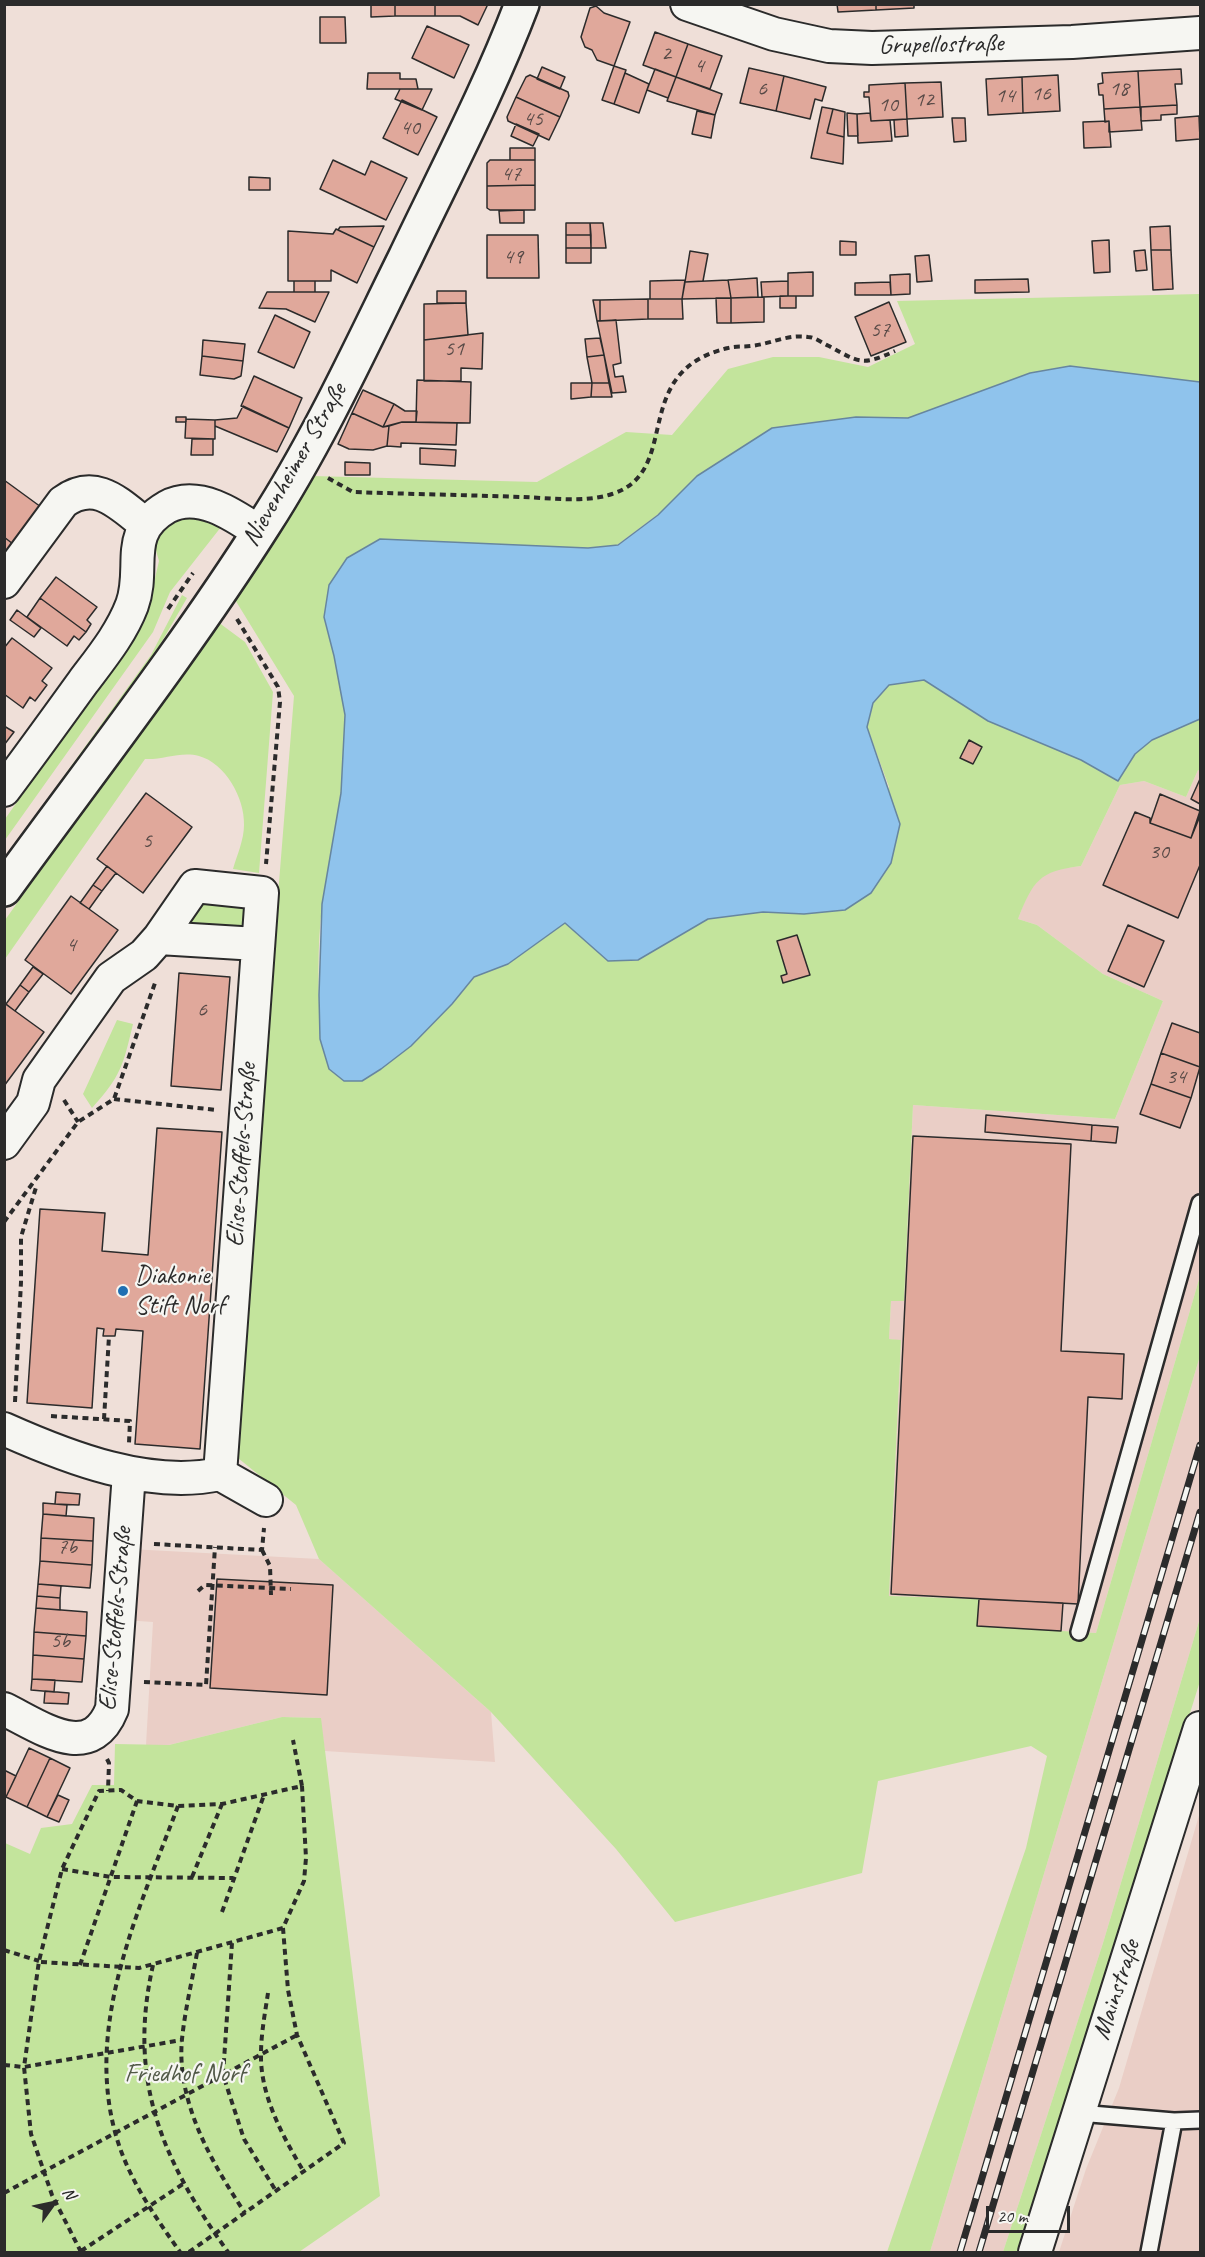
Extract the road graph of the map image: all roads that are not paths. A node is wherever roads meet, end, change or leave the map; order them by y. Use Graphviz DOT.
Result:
graph roads {
  1 [pos="522,4"];
  2 [pos="687,4"];
  3 [pos="1200,33"];
  4 [pos="145,524"];
  5 [pos="259,532"];
  6 [pos="4,582"];
  7 [pos="4,790"];
  8 [pos="4,889"];
  9 [pos="159,938"];
  10 [pos="257,944"];
  11 [pos="4,1143"];
  12 [pos="1200,1203"];
  13 [pos="9,1419"];
  14 [pos="129,1473"];
  15 [pos="220,1474"];
  16 [pos="266,1500"];
  17 [pos="1079,1632"];
  18 [pos="4,1709"];
  19 [pos="1200,1728"];
  20 [pos="1078,2113"];
  21 [pos="1200,2120"];
  22 [pos="1174,2121"];
  23 [pos="1035,2253"];
  24 [pos="1149,2253"];
  1 -- 5 [label="main road, Nievenheimer Straße"];
  2 -- 3 [label="street, Grupellostraße"];
  4 -- 5 [label="street"];
  4 -- 6 [label="street"];
  4 -- 7 [label="street"];
  5 -- 8 [label="main road, Nievenheimer Straße"];
  9 -- 10 [label="street"];
  9 -- 10 [label="street, Elise-Stoffels-Straße"];
  9 -- 11 [label="street"];
  10 -- 15 [label="street, Elise-Stoffels-Straße"];
  12 -- 17 [label="lane"];
  13 -- 14 [label="street"];
  14 -- 15 [label="street"];
  14 -- 18 [label="street, Elise-Stoffels-Straße"];
  15 -- 16 [label="street"];
  19 -- 20 [label="street, Mainstraße"];
  20 -- 22 [label="lane"];
  20 -- 23 [label="street, Mainstraße"];
  21 -- 22 [label="lane"];
  22 -- 24 [label="lane"];
}
